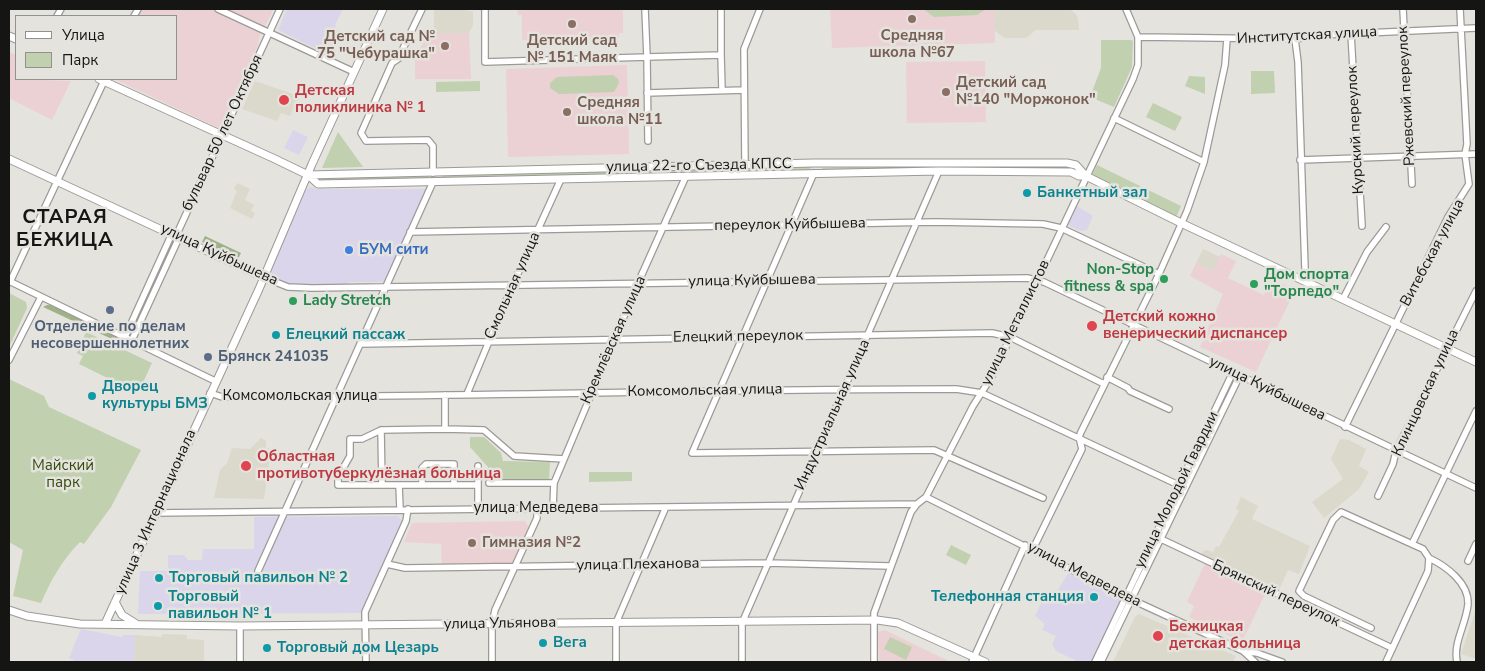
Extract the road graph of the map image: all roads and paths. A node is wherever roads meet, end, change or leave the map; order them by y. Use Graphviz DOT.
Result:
graph roads {
  1 [pos="218,9"];
  2 [pos="280,9"];
  3 [pos="383,9"];
  4 [pos="422,9"];
  5 [pos="485,9"];
  6 [pos="645,9"];
  7 [pos="721,9"];
  8 [pos="760,9"];
  9 [pos="1126,9"];
  10 [pos="1403,9"];
  11 [pos="1460,9"];
  12 [pos="1476,28"];
  13 [pos="1460,29"];
  14 [pos="269,32"];
  15 [pos="1403,32"];
  16 [pos="1351,34"];
  17 [pos="1138,37"];
  18 [pos="1227,39"];
  19 [pos="1295,39"];
  20 [pos="721,55"];
  21 [pos="646,57"];
  22 [pos="354,72"];
  23 [pos="103,80"];
  24 [pos="105,80"];
  25 [pos="722,90"];
  26 [pos="744,90"];
  27 [pos="647,93"];
  28 [pos="1114,118"];
  29 [pos="222,135"];
  30 [pos="648,141"];
  31 [pos="1465,154"];
  32 [pos="1476,154"];
  33 [pos="1410,155"];
  34 [pos="1357,158"];
  35 [pos="9,159"];
  36 [pos="1300,160"];
  37 [pos="1204,162"];
  38 [pos="814,163"];
  39 [pos="745,165"];
  40 [pos="938,171"];
  41 [pos="433,172"];
  42 [pos="814,173"];
  43 [pos="308,176"];
  44 [pos="686,176"];
  45 [pos="1086,176"];
  46 [pos="561,179"];
  47 [pos="56,181"];
  48 [pos="433,182"];
  49 [pos="1412,184"];
  50 [pos="915,223"];
  51 [pos="1181,223"];
  52 [pos="792,225"];
  53 [pos="1362,226"];
  54 [pos="1386,227"];
  55 [pos="665,228"];
  56 [pos="1061,228"];
  57 [pos="538,230"];
  58 [pos="410,232"];
  59 [pos="176,236"];
  60 [pos="1159,274"];
  61 [pos="264,277"];
  62 [pos="891,278"];
  63 [pos="1037,280"];
  64 [pos="1302,280"];
  65 [pos="9,281"];
  66 [pos="767,281"];
  67 [pos="638,282"];
  68 [pos="513,284"];
  69 [pos="385,287"];
  70 [pos="1476,291"];
  71 [pos="41,297"];
  72 [pos="1343,299"];
  73 [pos="1396,324"];
  74 [pos="1134,325"];
  75 [pos="868,335"];
  76 [pos="125,337"];
  77 [pos="742,338"];
  78 [pos="1010,338"];
  79 [pos="132,340"];
  80 [pos="614,340"];
  81 [pos="488,342"];
  82 [pos="360,344"];
  83 [pos="1446,348"];
  84 [pos="9,360"];
  85 [pos="1476,362"];
  86 [pos="1233,372"];
  87 [pos="1240,375"];
  88 [pos="1108,377"];
  89 [pos="215,381"];
  90 [pos="1104,384"];
  91 [pos="844,389"];
  92 [pos="591,392"];
  93 [pos="720,392"];
  94 [pos="210,393"];
  95 [pos="982,393"];
  96 [pos="467,394"];
  97 [pos="445,395"];
  98 [pos="337,397"];
  99 [pos="1169,409"];
  100 [pos="1476,411"];
  101 [pos="1345,426"];
  102 [pos="445,429"];
  103 [pos="381,430"];
  104 [pos="1079,437"];
  105 [pos="819,451"];
  106 [pos="1396,451"];
  107 [pos="947,455"];
  108 [pos="564,459"];
  109 [pos="478,466"];
  110 [pos="1446,474"];
  111 [pos="489,483"];
  112 [pos="554,483"];
  113 [pos="422,484"];
  114 [pos="382,485"];
  115 [pos="399,485"];
  116 [pos="454,485"];
  117 [pos="478,485"];
  118 [pos="1182,486"];
  119 [pos="1476,488"];
  120 [pos="1378,496"];
  121 [pos="926,497"];
  122 [pos="1043,498"];
  123 [pos="917,504"];
  124 [pos="793,505"];
  125 [pos="478,508"];
  126 [pos="537,508"];
  127 [pos="554,508"];
  128 [pos="400,509"];
  129 [pos="408,509"];
  130 [pos="665,509"];
  131 [pos="285,511"];
  132 [pos="155,513"];
  133 [pos="1161,539"];
  134 [pos="1412,544"];
  135 [pos="1476,544"];
  136 [pos="1025,545"];
  137 [pos="1033,549"];
  138 [pos="1429,558"];
  139 [pos="1468,561"];
  140 [pos="767,563"];
  141 [pos="387,564"];
  142 [pos="640,566"];
  143 [pos="890,566"];
  144 [pos="514,567"];
  145 [pos="258,571"];
  146 [pos="1129,598"];
  147 [pos="116,602"];
  148 [pos="9,610"];
  149 [pos="874,620"];
  150 [pos="742,622"];
  151 [pos="616,623"];
  152 [pos="105,624"];
  153 [pos="138,624"];
  154 [pos="492,624"];
  155 [pos="365,625"];
  156 [pos="240,626"];
  157 [pos="1371,628"];
  158 [pos="1392,648"];
  159 [pos="1243,651"];
  160 [pos="973,660"];
  161 [pos="240,662"];
  162 [pos="366,662"];
  163 [pos="492,662"];
  164 [pos="616,662"];
  165 [pos="742,662"];
  166 [pos="874,662"];
  167 [pos="984,662"];
  168 [pos="1095,662"];
  169 [pos="1101,662"];
  170 [pos="1255,662"];
  171 [pos="1282,662"];
  172 [pos="1386,662"];
  173 [pos="1457,662"];
  1 -- 14 [label="street"];
  2 -- 14 [label="street, бульвар 50 лет Октября"];
  3 -- 22 [label="main road, улица 3 Интернационала"];
  4 -- 41 [label="street"];
  5 -- 21 [label="street"];
  6 -- 21 [label="street"];
  7 -- 20 [label="street"];
  8 -- 26 [label="street"];
  9 -- 17 [label="street, улица Металлистов"];
  10 -- 15 [label="street, Ржевский переулок"];
  11 -- 13 [label="street, Витебская улица"];
  12 -- 13 [label="street, Институтская улица"];
  13 -- 15 [label="street, Институтская улица"];
  13 -- 31 [label="street, Витебская улица"];
  14 -- 22 [label="street"];
  14 -- 29 [label="street, бульвар 50 лет Октября"];
  15 -- 16 [label="street, Институтская улица"];
  15 -- 33 [label="street, Ржевский переулок"];
  16 -- 19 [label="street, Институтская улица"];
  16 -- 34 [label="street, Курский переулок"];
  17 -- 18 [label="street, Институтская улица"];
  17 -- 28 [label="street, улица Металлистов"];
  18 -- 19 [label="street, Институтская улица"];
  18 -- 37 [label="street"];
  19 -- 36 [label="street"];
  20 -- 21 [label="street"];
  20 -- 25 [label="street"];
  21 -- 27 [label="street"];
  22 -- 43 [label="main road, улица 3 Интернационала"];
  23 -- 47 [label="street"];
  24 -- 29 [label="main road, улица 22-го Съезда КПСС"];
  25 -- 26 [label="street"];
  25 -- 27 [label="street"];
  26 -- 39 [label="street"];
  27 -- 30 [label="street"];
  28 -- 37 [label="street"];
  28 -- 45 [label="street, улица Металлистов"];
  29 -- 43 [label="main road, улица 22-го Съезда КПСС"];
  29 -- 59 [label="street, бульвар 50 лет Октября"];
  31 -- 32 [label="street"];
  31 -- 33 [label="street"];
  31 -- 73 [label="street, Витебская улица"];
  33 -- 34 [label="street"];
  33 -- 49 [label="street, Ржевский переулок"];
  34 -- 36 [label="street"];
  34 -- 53 [label="street, Курский переулок"];
  35 -- 47 [label="main road, улица Куйбышева"];
  36 -- 64 [label="street"];
  37 -- 51 [label="street"];
  38 -- 39 [label="main road, улица 22-го Съезда КПСС"];
  38 -- 42 [label="main road"];
  38 -- 45 [label="main road, улица 22-го Съезда КПСС"];
  39 -- 41 [label="main road, улица 22-го Съезда КПСС"];
  40 -- 42 [label="main road, улица 22-го Съезда КПСС"];
  40 -- 45 [label="main road, улица 22-го Съезда КПСС"];
  40 -- 50 [label="street, Индустриальная улица"];
  41 -- 43 [label="main road, улица 22-го Съезда КПСС"];
  41 -- 48 [label="main road"];
  42 -- 44 [label="main road, улица 22-го Съезда КПСС"];
  42 -- 52 [label="street"];
  43 -- 48 [label="main road, улица 22-го Съезда КПСС"];
  43 -- 61 [label="main road, улица 3 Интернационала"];
  44 -- 46 [label="main road, улица 22-го Съезда КПСС"];
  44 -- 55 [label="street, Кремлёвская улица"];
  45 -- 51 [label="main road, улица 22-го Съезда КПСС"];
  45 -- 56 [label="street, улица Металлистов"];
  46 -- 48 [label="main road, улица 22-го Съезда КПСС"];
  46 -- 57 [label="street, Смольная улица"];
  47 -- 59 [label="main road, улица Куйбышева"];
  47 -- 65 [label="street"];
  48 -- 58 [label="street"];
  50 -- 52 [label="street, переулок Куйбышева"];
  50 -- 56 [label="street, переулок Куйбышева"];
  50 -- 62 [label="street, Индустриальная улица"];
  51 -- 60 [label="street"];
  51 -- 64 [label="main road, улица 22-го Съезда КПСС"];
  52 -- 55 [label="street, переулок Куйбышева"];
  52 -- 66 [label="street"];
  54 -- 72 [label="street"];
  55 -- 57 [label="street, переулок Куйбышева"];
  55 -- 67 [label="street, Кремлёвская улица"];
  56 -- 60 [label="street, переулок Куйбышева"];
  56 -- 63 [label="street, улица Металлистов"];
  57 -- 58 [label="street, переулок Куйбышева"];
  57 -- 68 [label="street, Смольная улица"];
  58 -- 69 [label="street"];
  59 -- 61 [label="main road, улица Куйбышева"];
  59 -- 76 [label="street"];
  59 -- 79 [label="street, бульвар 50 лет Октября"];
  60 -- 74 [label="street"];
  61 -- 69 [label="street, улица Куйбышева"];
  61 -- 89 [label="main road, улица 3 Интернационала"];
  62 -- 63 [label="street, улица Куйбышева"];
  62 -- 66 [label="street, улица Куйбышева"];
  62 -- 75 [label="street, Индустриальная улица"];
  63 -- 74 [label="street, улица Куйбышева"];
  63 -- 78 [label="street, улица Металлистов"];
  64 -- 72 [label="main road, улица 22-го Съезда КПСС"];
  65 -- 71 [label="street, Комсомольская улица"];
  66 -- 67 [label="street, улица Куйбышева"];
  66 -- 77 [label="street"];
  67 -- 68 [label="street, улица Куйбышева"];
  67 -- 80 [label="street, Кремлёвская улица"];
  68 -- 69 [label="street, улица Куйбышева"];
  68 -- 81 [label="street, Смольная улица"];
  69 -- 82 [label="street"];
  70 -- 83 [label="street, Клинцовская улица"];
  71 -- 76 [label="street, Комсомольская улица"];
  71 -- 84 [label="street"];
  72 -- 73 [label="main road, улица 22-го Съезда КПСС"];
  73 -- 83 [label="main road, улица 22-го Съезда КПСС"];
  73 -- 101 [label="street, Витебская улица"];
  74 -- 86 [label="street, улица Куйбышева"];
  74 -- 88 [label="street"];
  75 -- 77 [label="street, Елецкий переулок"];
  75 -- 78 [label="street, Елецкий переулок"];
  75 -- 91 [label="street, Индустриальная улица"];
  76 -- 79 [label="street, Комсомольская улица"];
  77 -- 80 [label="street, Елецкий переулок"];
  77 -- 93 [label="street"];
  78 -- 90 [label="street, Елецкий переулок"];
  78 -- 95 [label="street, улица Металлистов"];
  79 -- 89 [label="street, Комсомольская улица"];
  80 -- 81 [label="street, Елецкий переулок"];
  80 -- 92 [label="street, Кремлёвская улица"];
  81 -- 82 [label="street, Елецкий переулок"];
  81 -- 96 [label="street, Смольная улица"];
  82 -- 98 [label="street"];
  83 -- 85 [label="main road, улица 22-го Съезда КПСС"];
  83 -- 106 [label="street, Клинцовская улица"];
  86 -- 87 [label="street, улица Куйбышева"];
  86 -- 118 [label="street, улица Молодой Гвардии"];
  87 -- 101 [label="street, улица Куйбышева"];
  87 -- 118 [label="street, улица Молодой Гвардии"];
  88 -- 90 [label="street"];
  88 -- 99 [label="street"];
  89 -- 94 [label="main road, улица 3 Интернационала"];
  90 -- 104 [label="street"];
  91 -- 93 [label="street, Комсомольская улица"];
  91 -- 95 [label="street, Комсомольская улица"];
  91 -- 105 [label="street, Индустриальная улица"];
  92 -- 93 [label="street, Комсомольская улица"];
  92 -- 96 [label="street, Комсомольская улица"];
  92 -- 108 [label="street, Кремлёвская улица"];
  93 -- 105 [label="street"];
  94 -- 98 [label="street, Комсомольская улица"];
  94 -- 132 [label="main road, улица 3 Интернационала"];
  95 -- 104 [label="street, Комсомольская улица"];
  95 -- 107 [label="street, улица Металлистов"];
  96 -- 97 [label="street, Комсомольская улица"];
  97 -- 98 [label="street, Комсомольская улица"];
  97 -- 102 [label="street"];
  98 -- 131 [label="street"];
  100 -- 110 [label="street"];
  101 -- 106 [label="street, улица Куйбышева"];
  102 -- 103 [label="street"];
  102 -- 108 [label="street"];
  103 -- 114 [label="street"];
  103 -- 114 [label="street"];
  104 -- 118 [label="street, Комсомольская улица"];
  104 -- 137 [label="street"];
  105 -- 107 [label="street"];
  105 -- 124 [label="street, Индустриальная улица"];
  106 -- 110 [label="street, улица Куйбышева"];
  106 -- 120 [label="street, Клинцовская улица"];
  107 -- 121 [label="street, улица Металлистов"];
  107 -- 122 [label="street"];
  108 -- 112 [label="street, Кремлёвская улица"];
  109 -- 117 [label="street"];
  110 -- 119 [label="street, улица Куйбышева"];
  110 -- 134 [label="street"];
  111 -- 112 [label="street"];
  112 -- 127 [label="street, Кремлёвская улица"];
  113 -- 115 [label="street"];
  113 -- 116 [label="street"];
  113 -- 116 [label="street"];
  114 -- 115 [label="street"];
  115 -- 128 [label="street"];
  116 -- 117 [label="street"];
  117 -- 125 [label="street"];
  118 -- 133 [label="street, улица Молодой Гвардии"];
  118 -- 146 [label="street, улица Молодой Гвардии"];
  121 -- 123 [label="street, улица Металлистов"];
  121 -- 136 [label="street, улица Медведева"];
  123 -- 124 [label="street, улица Медведева"];
  123 -- 143 [label="street, улица Металлистов"];
  124 -- 130 [label="street, улица Медведева"];
  124 -- 140 [label="street, Индустриальная улица"];
  125 -- 126 [label="street, улица Медведева"];
  125 -- 129 [label="street, улица Медведева"];
  126 -- 127 [label="street, улица Медведева"];
  126 -- 144 [label="street"];
  127 -- 130 [label="street, улица Медведева"];
  128 -- 129 [label="street, улица Медведева"];
  128 -- 131 [label="street, улица Медведева"];
  129 -- 141 [label="street"];
  130 -- 142 [label="street"];
  131 -- 132 [label="street, улица Медведева"];
  131 -- 145 [label="street"];
  132 -- 147 [label="main road, улица 3 Интернационала"];
  133 -- 146 [label="street, улица Молодой Гвардии"];
  133 -- 158 [label="street, Брянский переулок"];
  134 -- 138 [label="street"];
  134 -- 157 [label="street"];
  135 -- 139 [label="street"];
  136 -- 137 [label="street, улица Медведева"];
  136 -- 160 [label="street"];
  137 -- 146 [label="street, улица Медведева"];
  138 -- 158 [label="street"];
  138 -- 173 [label="street"];
  140 -- 142 [label="street, улица Плеханова"];
  140 -- 143 [label="street, улица Плеханова"];
  140 -- 150 [label="street, Индустриальная улица"];
  141 -- 144 [label="street, улица Плеханова"];
  141 -- 155 [label="street"];
  142 -- 144 [label="street, улица Плеханова"];
  142 -- 151 [label="street"];
  143 -- 149 [label="street, улица Металлистов"];
  144 -- 154 [label="street"];
  146 -- 159 [label="street, улица Медведева"];
  146 -- 168 [label="street, улица Молодой Гвардии"];
  146 -- 169 [label="street, улица Молодой Гвардии"];
  147 -- 152 [label="main road"];
  147 -- 153 [label="main road, улица 3 Интернационала"];
  148 -- 152 [label="main road, улица Ульянова"];
  149 -- 150 [label="main road, улица Ульянова"];
  149 -- 160 [label="main road, улица Ульянова"];
  149 -- 166 [label="street, улица Металлистов"];
  150 -- 151 [label="main road, улица Ульянова"];
  150 -- 165 [label="street, Индустриальная улица"];
  151 -- 154 [label="main road, улица Ульянова"];
  151 -- 164 [label="street"];
  152 -- 153 [label="main road, улица Ульянова"];
  153 -- 156 [label="main road, улица Ульянова"];
  154 -- 155 [label="main road, улица Ульянова"];
  154 -- 163 [label="street"];
  155 -- 156 [label="main road, улица Ульянова"];
  155 -- 162 [label="street"];
  156 -- 161 [label="street"];
  158 -- 172 [label="street"];
  159 -- 170 [label="street, улица Медведева"];
  159 -- 171 [label="street, улица Медведева"];
  160 -- 167 [label="main road, улица Ульянова"];
}
